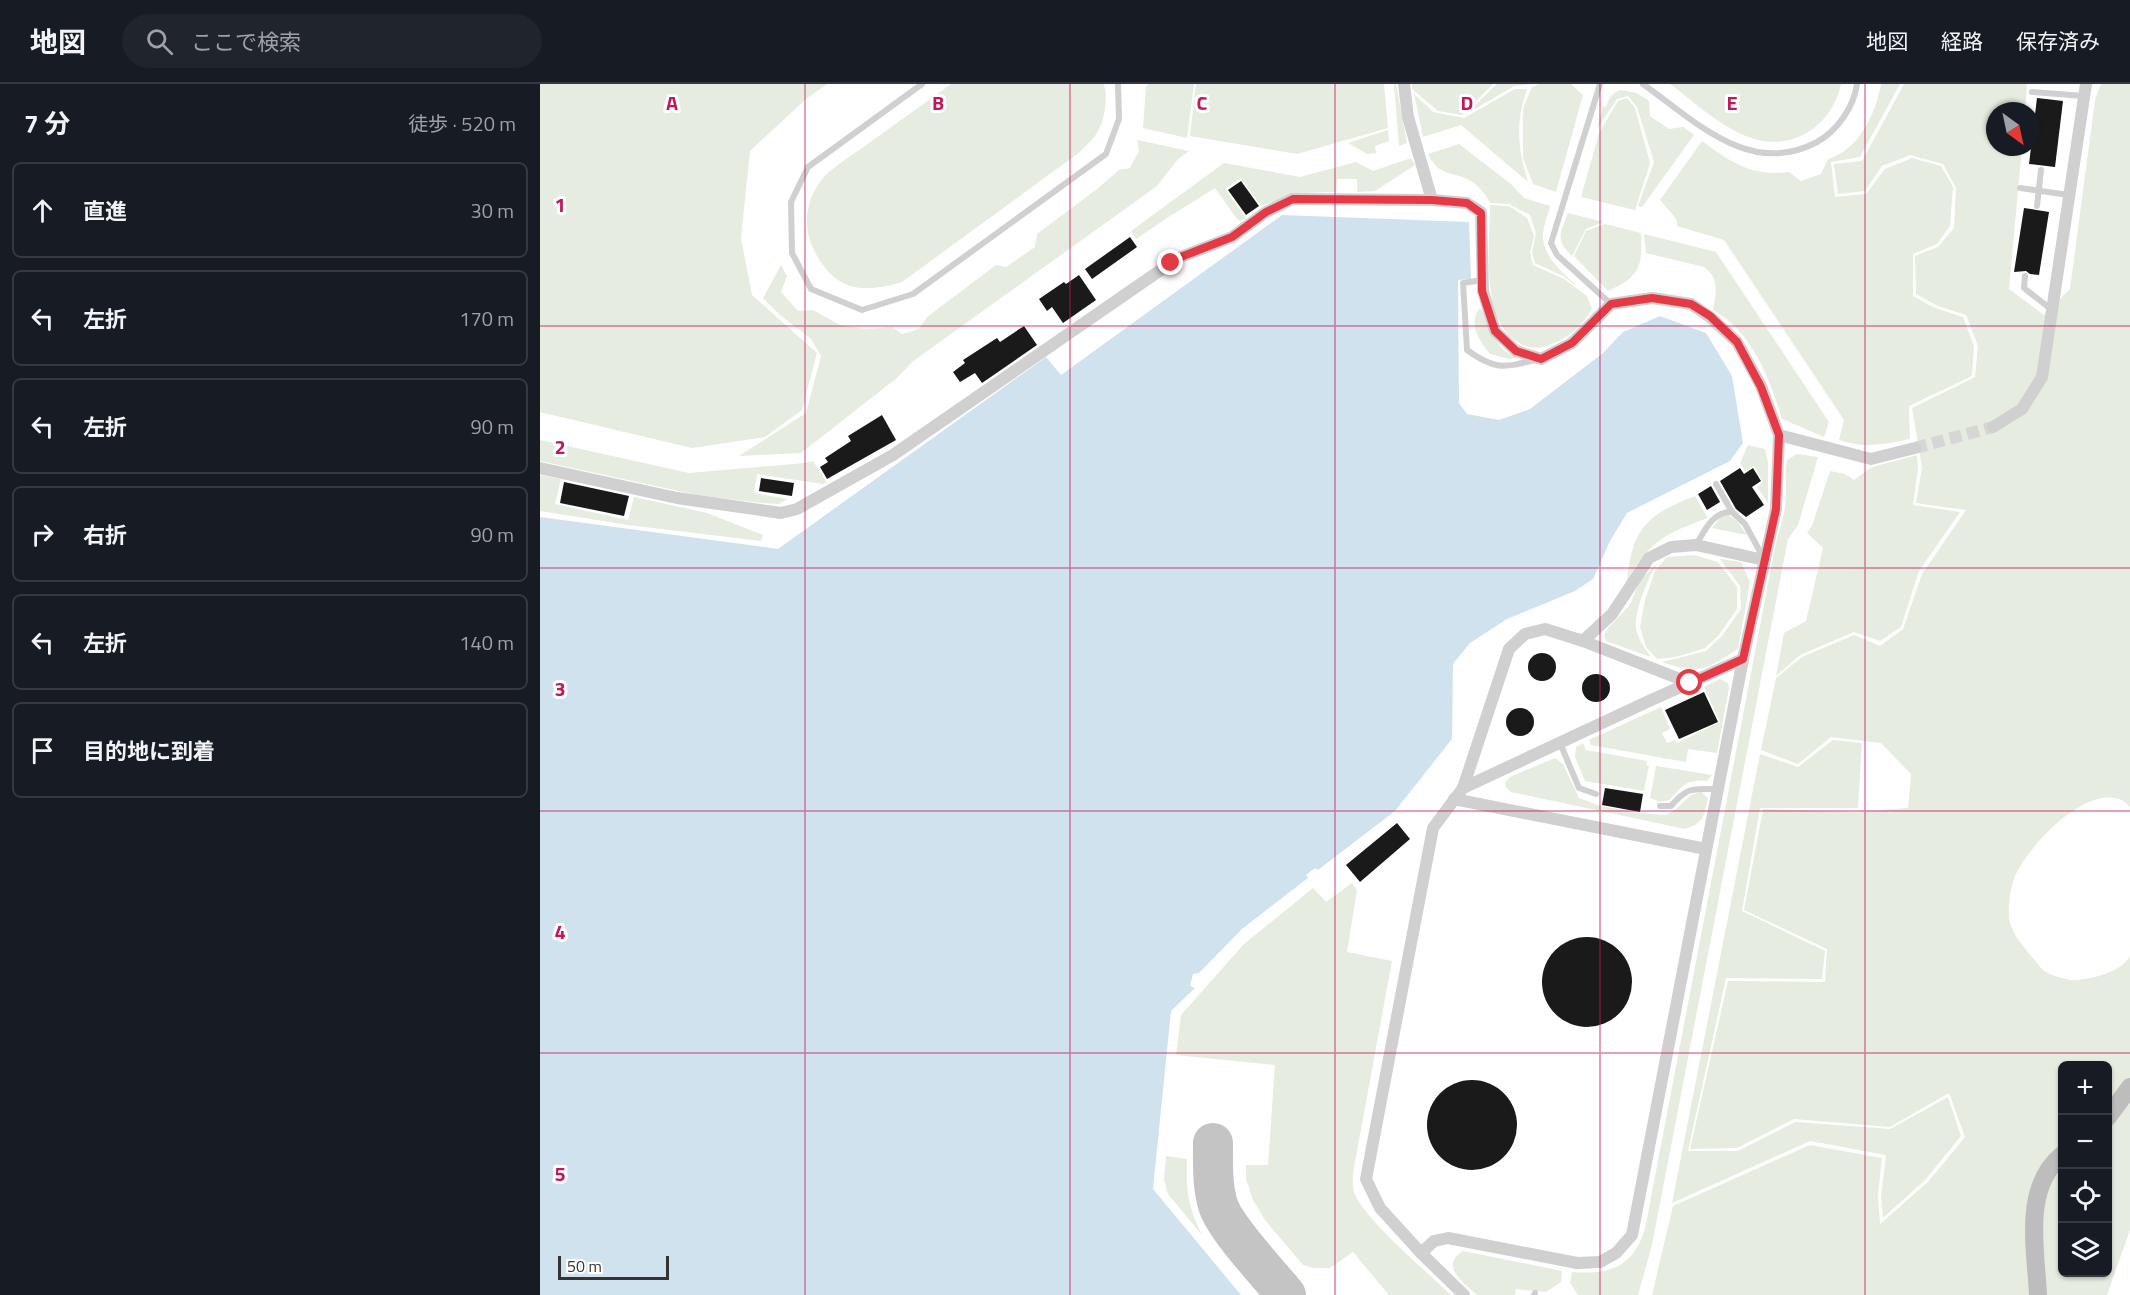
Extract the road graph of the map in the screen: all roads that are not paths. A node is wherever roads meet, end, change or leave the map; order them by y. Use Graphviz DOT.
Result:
graph roads {
  1 [pos="922,84"];
  2 [pos="1118,84"];
  3 [pos="1404,84"];
  4 [pos="1600,84"];
  5 [pos="1643,84"];
  6 [pos="1857,84"];
  7 [pos="2085,90"];
  8 [pos="2032,92"];
  9 [pos="2041,170"];
  10 [pos="2020,188"];
  11 [pos="2039,191"];
  12 [pos="2069,195"];
  13 [pos="1432,200"];
  14 [pos="2037,206"];
  15 [pos="2025,276"];
  16 [pos="1482,280"];
  17 [pos="1611,304"];
  18 [pos="2052,310"];
  19 [pos="1541,359"];
  20 [pos="1993,427"];
  21 [pos="1779,435"];
  22 [pos="1915,448"];
  23 [pos="540,468"];
  24 [pos="1716,484"];
  25 [pos="1732,512"];
  26 [pos="1696,545"];
  27 [pos="1764,560"];
  28 [pos="1583,641"];
  29 [pos="1743,659"];
  30 [pos="1690,683"];
  31 [pos="1560,742"];
  32 [pos="1463,788"];
  33 [pos="1718,789"];
  34 [pos="1596,794"];
  35 [pos="1455,799"];
  36 [pos="1660,806"];
  37 [pos="1706,849"];
  38 [pos="2130,1087"];
  39 [pos="2110,1115"];
  40 [pos="2058,1160"];
  41 [pos="1421,1253"];
  42 [pos="1464,1295"];
  43 [pos="2038,1295"];
  1 -- 2 [label="lane"];
  3 -- 13 [label="street"];
  4 -- 17 [label="lane"];
  5 -- 6 [label="lane"];
  7 -- 8 [label="lane"];
  7 -- 12 [label="street"];
  9 -- 11 [label="lane"];
  10 -- 11 [label="lane"];
  11 -- 12 [label="lane"];
  11 -- 14 [label="lane"];
  12 -- 18 [label="street"];
  13 -- 16 [label="street"];
  13 -- 23 [label="street"];
  15 -- 18 [label="lane"];
  16 -- 19 [label="street"];
  16 -- 19 [label="lane"];
  17 -- 19 [label="street"];
  17 -- 21 [label="street"];
  18 -- 20 [label="street"];
  21 -- 22 [label="street"];
  21 -- 27 [label="street"];
  24 -- 25 [label="lane"];
  25 -- 26 [label="lane"];
  25 -- 27 [label="lane"];
  26 -- 27 [label="street"];
  26 -- 28 [label="street"];
  27 -- 29 [label="street"];
  28 -- 30 [label="street"];
  28 -- 32 [label="street"];
  29 -- 30 [label="street"];
  29 -- 33 [label="street"];
  30 -- 31 [label="street"];
  31 -- 32 [label="street"];
  31 -- 34 [label="lane"];
  32 -- 35 [label="street"];
  33 -- 36 [label="lane"];
  33 -- 37 [label="street"];
  35 -- 37 [label="street"];
  35 -- 41 [label="street"];
  37 -- 41 [label="street"];
  38 -- 39 [label="main road"];
  40 -- 43 [label="main road"];
  41 -- 42 [label="street"];
}
